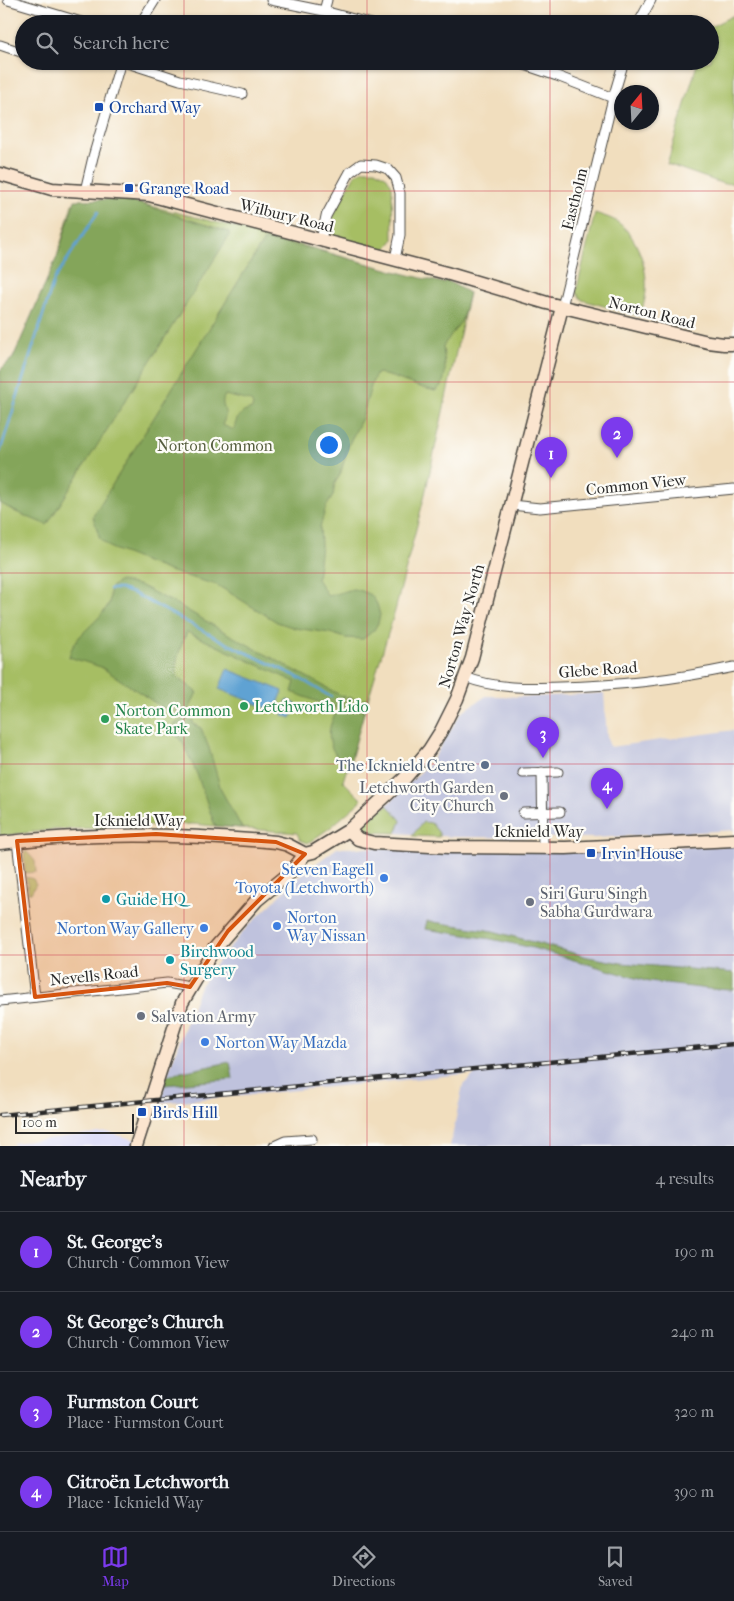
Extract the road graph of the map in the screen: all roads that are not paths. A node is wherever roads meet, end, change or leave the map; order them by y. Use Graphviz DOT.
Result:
graph roads {
  1 [pos="9,0"];
  2 [pos="155,0"];
  3 [pos="271,0"];
  4 [pos="327,0"];
  5 [pos="648,1"];
  6 [pos="287,2"];
  7 [pos="324,11"];
  8 [pos="58,15"];
  9 [pos="146,15"];
  10 [pos="339,15"];
  11 [pos="642,15"];
  12 [pos="0,45"];
  13 [pos="15,50"];
  14 [pos="118,70"];
  15 [pos="149,70"];
  16 [pos="539,70"];
  17 [pos="621,70"];
  18 [pos="242,94"];
  19 [pos="613,98"];
  20 [pos="0,174"];
  21 [pos="85,191"];
  22 [pos="321,240"];
  23 [pos="395,260"];
  24 [pos="562,307"];
  25 [pos="734,344"];
  26 [pos="734,489"];
  27 [pos="511,505"];
  28 [pos="734,667"];
  29 [pos="465,677"];
  30 [pos="542,772"];
  31 [pos="558,772"];
  32 [pos="523,773"];
  33 [pos="543,812"];
  34 [pos="560,812"];
  35 [pos="523,813"];
  36 [pos="349,830"];
  37 [pos="734,840"];
  38 [pos="17,841"];
  39 [pos="0,843"];
  40 [pos="544,848"];
  41 [pos="305,854"];
  42 [pos="190,987"];
  43 [pos="34,997"];
  44 [pos="0,1001"];
  45 [pos="312,1139"];
  46 [pos="136,1145"];
  47 [pos="274,1146"];
  1 -- 8 [label="street"];
  2 -- 9 [label="street"];
  3 -- 6 [label="street"];
  4 -- 7 [label="street"];
  5 -- 11 [label="street"];
  6 -- 7 [label="street"];
  7 -- 10 [label="street"];
  12 -- 13 [label="street"];
  14 -- 21 [label="street"];
  15 -- 18 [label="street"];
  16 -- 19 [label="street"];
  17 -- 19 [label="street, Eastholm"];
  19 -- 24 [label="street, Eastholm"];
  20 -- 21 [label="street, Wilbury Road"];
  21 -- 22 [label="street, Wilbury Road"];
  22 -- 23 [label="street, Wilbury Road"];
  22 -- 23 [label="street"];
  23 -- 24 [label="street, Wilbury Road"];
  24 -- 25 [label="street, Norton Road"];
  24 -- 27 [label="street, Norton Way North"];
  26 -- 27 [label="street, Common View"];
  27 -- 29 [label="street, Norton Way North"];
  28 -- 29 [label="street, Glebe Road"];
  29 -- 36 [label="street, Norton Way North"];
  30 -- 31 [label="street"];
  30 -- 32 [label="street"];
  30 -- 33 [label="street"];
  33 -- 34 [label="street"];
  33 -- 35 [label="street"];
  33 -- 40 [label="street"];
  36 -- 40 [label="street, Icknield Way"];
  36 -- 41 [label="street, Norton Way North"];
  37 -- 40 [label="street, Icknield Way"];
  38 -- 39 [label="street, Icknield Way"];
  38 -- 41 [label="street, Icknield Way"];
  38 -- 43 [label="street"];
  41 -- 42 [label="street, Norton Way North"];
  42 -- 43 [label="street, Nevells Road"];
  42 -- 46 [label="street, Norton Way North"];
  43 -- 44 [label="street, Nevells Road"];
  45 -- 47 [label="street"];
}
